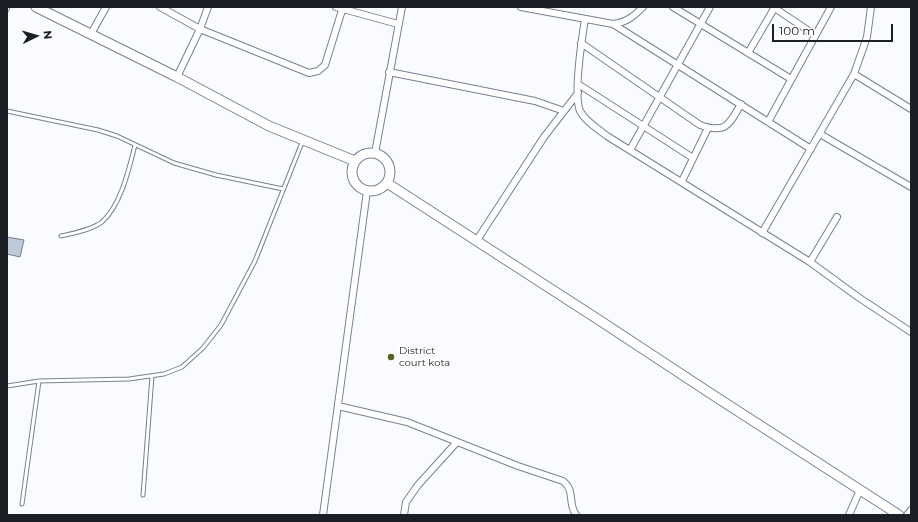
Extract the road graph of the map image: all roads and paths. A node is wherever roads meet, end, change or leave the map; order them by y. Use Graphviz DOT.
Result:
graph roads {
  1 [pos="8,7"];
  2 [pos="36,7"];
  3 [pos="106,7"];
  4 [pos="160,7"];
  5 [pos="208,7"];
  6 [pos="336,7"];
  7 [pos="402,7"];
  8 [pos="521,7"];
  9 [pos="643,7"];
  10 [pos="673,7"];
  11 [pos="710,7"];
  12 [pos="774,7"];
  13 [pos="831,7"];
  14 [pos="871,7"];
  15 [pos="343,8"];
  16 [pos="7,10"];
  17 [pos="585,19"];
  18 [pos="398,24"];
  19 [pos="613,24"];
  20 [pos="700,24"];
  21 [pos="200,29"];
  22 [pos="91,34"];
  23 [pos="815,35"];
  24 [pos="581,43"];
  25 [pos="748,53"];
  26 [pos="678,65"];
  27 [pos="389,72"];
  28 [pos="854,74"];
  29 [pos="177,77"];
  30 [pos="791,78"];
  31 [pos="578,84"];
  32 [pos="578,93"];
  33 [pos="660,97"];
  34 [pos="741,104"];
  35 [pos="911,109"];
  36 [pos="7,111"];
  37 [pos="564,111"];
  38 [pos="768,122"];
  39 [pos="644,127"];
  40 [pos="708,128"];
  41 [pos="820,134"];
  42 [pos="303,140"];
  43 [pos="135,145"];
  44 [pos="811,149"];
  45 [pos="630,150"];
  46 [pos="375,153"];
  47 [pos="693,158"];
  48 [pos="355,161"];
  49 [pos="682,181"];
  50 [pos="387,183"];
  51 [pos="911,187"];
  52 [pos="283,190"];
  53 [pos="367,191"];
  54 [pos="837,217"];
  55 [pos="762,233"];
  56 [pos="61,236"];
  57 [pos="477,240"];
  58 [pos="810,262"];
  59 [pos="911,332"];
  60 [pos="152,376"];
  61 [pos="39,381"];
  62 [pos="7,386"];
  63 [pos="338,406"];
  64 [pos="457,442"];
  65 [pos="860,490"];
  66 [pos="143,495"];
  67 [pos="22,504"];
  68 [pos="911,510"];
  69 [pos="323,515"];
  70 [pos="404,515"];
  71 [pos="576,515"];
  72 [pos="849,515"];
  73 [pos="899,515"];
  74 [pos="907,515"];
  1 -- 16 [label="lane"];
  2 -- 22 [label="street"];
  3 -- 22 [label="street"];
  4 -- 21 [label="street"];
  5 -- 21 [label="street"];
  6 -- 15 [label="street"];
  7 -- 18 [label="street"];
  8 -- 17 [label="street"];
  9 -- 19 [label="street"];
  10 -- 20 [label="street"];
  11 -- 20 [label="street"];
  12 -- 23 [label="street"];
  12 -- 25 [label="street"];
  13 -- 23 [label="street"];
  14 -- 28 [label="street"];
  15 -- 18 [label="street"];
  15 -- 21 [label="street"];
  17 -- 19 [label="street"];
  17 -- 24 [label="street"];
  18 -- 27 [label="street"];
  19 -- 26 [label="street"];
  20 -- 25 [label="street"];
  20 -- 26 [label="street"];
  21 -- 29 [label="street"];
  22 -- 29 [label="street"];
  23 -- 30 [label="street"];
  24 -- 31 [label="street"];
  24 -- 33 [label="street"];
  25 -- 30 [label="street"];
  26 -- 33 [label="street"];
  26 -- 34 [label="street"];
  27 -- 37 [label="street"];
  27 -- 46 [label="street"];
  28 -- 35 [label="street"];
  28 -- 41 [label="street"];
  29 -- 42 [label="street"];
  30 -- 38 [label="street"];
  31 -- 32 [label="street"];
  31 -- 39 [label="street"];
  32 -- 37 [label="street"];
  32 -- 45 [label="street"];
  33 -- 39 [label="street"];
  33 -- 40 [label="street"];
  34 -- 38 [label="street"];
  34 -- 40 [label="street"];
  36 -- 43 [label="lane"];
  37 -- 57 [label="street"];
  38 -- 44 [label="street"];
  39 -- 45 [label="street"];
  39 -- 47 [label="street"];
  40 -- 47 [label="street"];
  41 -- 44 [label="street"];
  41 -- 51 [label="street"];
  42 -- 48 [label="street"];
  42 -- 52 [label="lane"];
  43 -- 52 [label="lane"];
  43 -- 56 [label="lane"];
  44 -- 55 [label="street"];
  45 -- 49 [label="street"];
  46 -- 48 [label="street"];
  46 -- 50 [label="street"];
  47 -- 49 [label="street"];
  48 -- 53 [label="street"];
  49 -- 55 [label="street"];
  50 -- 53 [label="street"];
  50 -- 57 [label="street"];
  52 -- 60 [label="lane"];
  53 -- 63 [label="street"];
  54 -- 58 [label="street"];
  55 -- 58 [label="street"];
  57 -- 65 [label="street"];
  58 -- 59 [label="street"];
  60 -- 61 [label="lane"];
  60 -- 66 [label="lane"];
  61 -- 62 [label="lane"];
  61 -- 67 [label="lane"];
  63 -- 64 [label="street"];
  63 -- 69 [label="street"];
  64 -- 70 [label="street"];
  64 -- 71 [label="street"];
  65 -- 72 [label="street"];
  65 -- 73 [label="street"];
  68 -- 74 [label="street"];
}
